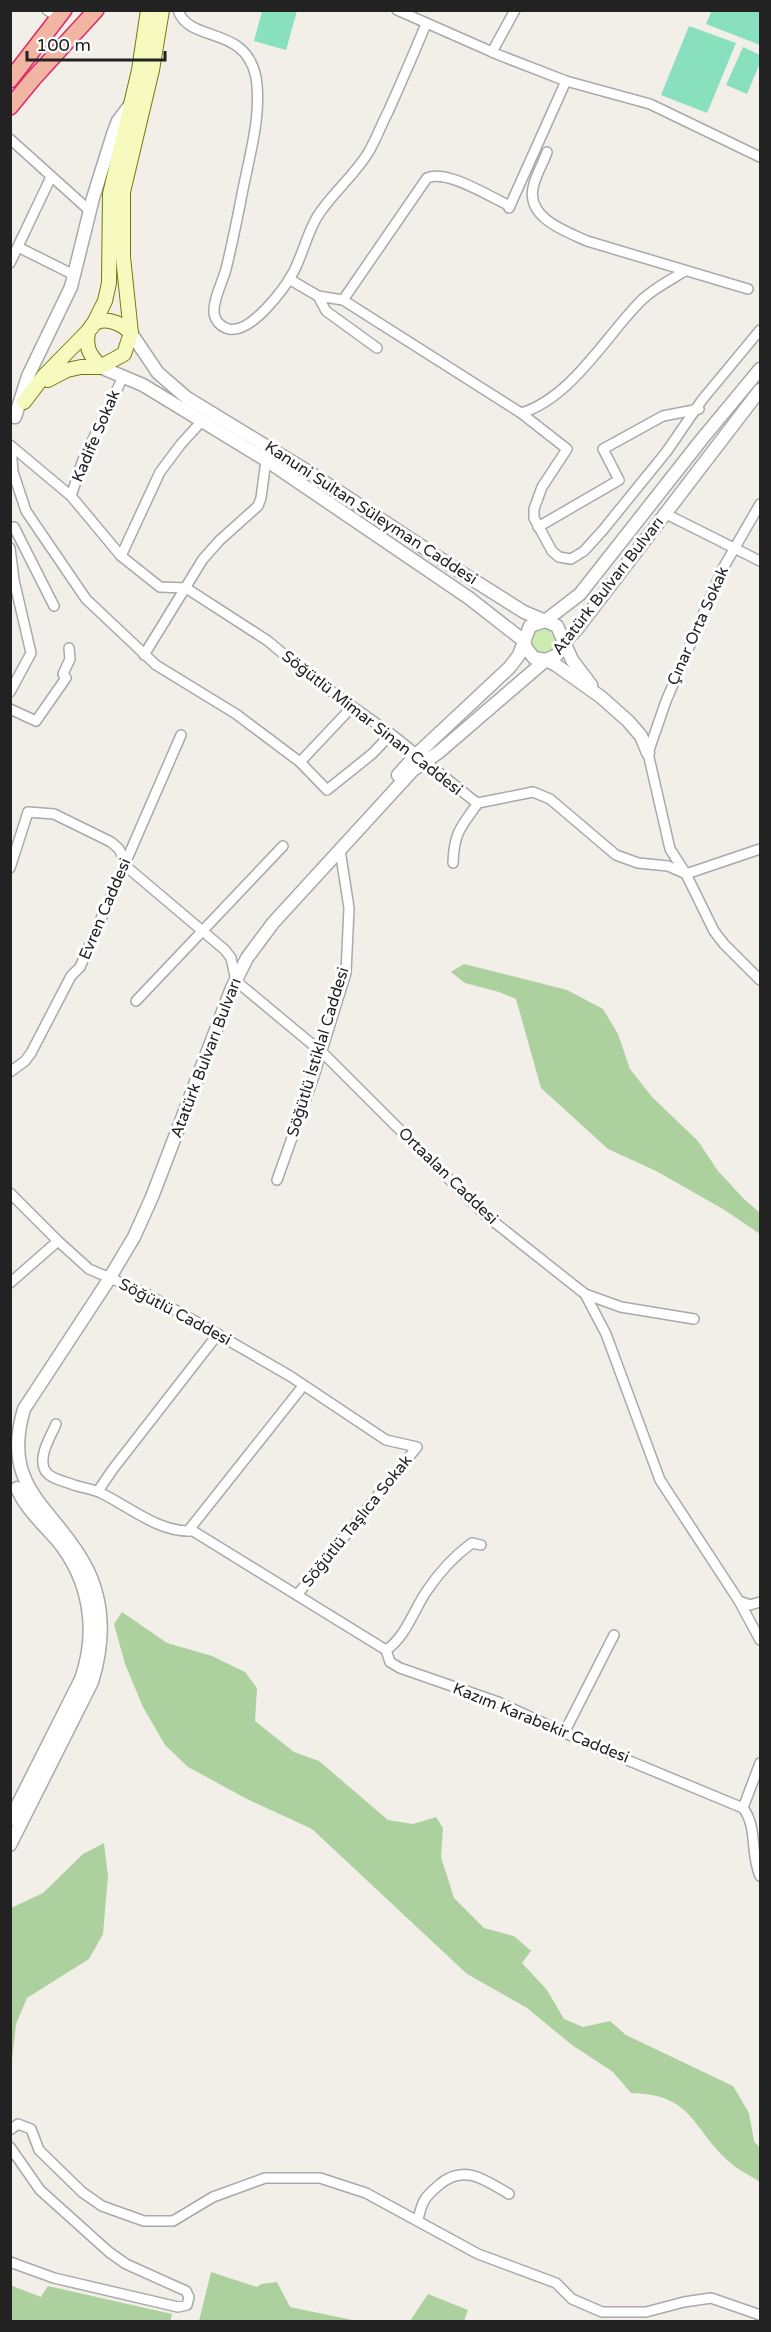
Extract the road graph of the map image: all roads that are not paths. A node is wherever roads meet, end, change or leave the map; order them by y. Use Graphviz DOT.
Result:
graph roads {
  1 [pos="96,10"];
  2 [pos="148,10"];
  3 [pos="162,10"];
  4 [pos="178,10"];
  5 [pos="515,10"];
  6 [pos="405,12"];
  7 [pos="57,13"];
  8 [pos="426,24"];
  9 [pos="492,52"];
  10 [pos="10,80"];
  11 [pos="566,81"];
  12 [pos="130,105"];
  13 [pos="10,107"];
  14 [pos="10,139"];
  15 [pos="547,153"];
  16 [pos="760,157"];
  17 [pos="51,177"];
  18 [pos="90,211"];
  19 [pos="18,247"];
  20 [pos="10,263"];
  21 [pos="685,271"];
  22 [pos="74,275"];
  23 [pos="289,279"];
  24 [pos="748,289"];
  25 [pos="318,296"];
  26 [pos="343,300"];
  27 [pos="92,327"];
  28 [pos="760,330"];
  29 [pos="132,333"];
  30 [pos="760,336"];
  31 [pos="377,348"];
  32 [pos="100,367"];
  33 [pos="760,369"];
  34 [pos="123,377"];
  35 [pos="760,390"];
  36 [pos="24,402"];
  37 [pos="696,411"];
  38 [pos="521,413"];
  39 [pos="13,420"];
  40 [pos="202,421"];
  41 [pos="11,446"];
  42 [pos="266,460"];
  43 [pos="71,496"];
  44 [pos="760,504"];
  45 [pos="666,514"];
  46 [pos="14,527"];
  47 [pos="538,527"];
  48 [pos="10,548"];
  49 [pos="734,548"];
  50 [pos="121,556"];
  51 [pos="760,561"];
  52 [pos="186,588"];
  53 [pos="54,606"];
  54 [pos="545,621"];
  55 [pos="524,641"];
  56 [pos="563,644"];
  57 [pos="69,648"];
  58 [pos="144,655"];
  59 [pos="546,660"];
  60 [pos="10,692"];
  61 [pos="601,697"];
  62 [pos="352,707"];
  63 [pos="10,709"];
  64 [pos="391,734"];
  65 [pos="181,735"];
  66 [pos="648,753"];
  67 [pos="421,758"];
  68 [pos="300,762"];
  69 [pos="478,803"];
  70 [pos="283,846"];
  71 [pos="760,849"];
  72 [pos="340,850"];
  73 [pos="13,854"];
  74 [pos="125,861"];
  75 [pos="453,863"];
  76 [pos="10,868"];
  77 [pos="686,874"];
  78 [pos="202,931"];
  79 [pos="235,975"];
  80 [pos="760,980"];
  81 [pos="136,1001"];
  82 [pos="321,1052"];
  83 [pos="10,1072"];
  84 [pos="277,1180"];
  85 [pos="10,1193"];
  86 [pos="58,1241"];
  87 [pos="107,1277"];
  88 [pos="10,1283"];
  89 [pos="585,1294"];
  90 [pos="694,1318"];
  91 [pos="218,1334"];
  92 [pos="303,1386"];
  93 [pos="353,1417"];
  94 [pos="56,1424"];
  95 [pos="10,1427"];
  96 [pos="10,1461"];
  97 [pos="98,1491"];
  98 [pos="188,1531"];
  99 [pos="481,1545"];
  100 [pos="297,1595"];
  101 [pos="739,1601"];
  102 [pos="760,1602"];
  103 [pos="614,1635"];
  104 [pos="760,1640"];
  105 [pos="386,1650"];
  106 [pos="564,1733"];
  107 [pos="760,1763"];
  108 [pos="743,1808"];
  109 [pos="10,1820"];
  110 [pos="10,1845"];
  111 [pos="760,1876"];
  112 [pos="10,2130"];
  113 [pos="10,2147"];
  114 [pos="509,2194"];
  115 [pos="418,2219"];
  116 [pos="10,2262"];
  117 [pos="760,2315"];
  1 -- 13 [label="highway"];
  2 -- 12 [label="main road"];
  3 -- 29 [label="main road"];
  4 -- 23 [label="street"];
  5 -- 9 [label="street"];
  6 -- 8 [label="street"];
  7 -- 10 [label="highway"];
  8 -- 9 [label="street"];
  8 -- 23 [label="street"];
  9 -- 11 [label="street"];
  11 -- 16 [label="street"];
  11 -- 26 [label="street"];
  12 -- 18 [label="street"];
  12 -- 27 [label="main road"];
  14 -- 17 [label="street"];
  15 -- 21 [label="street"];
  17 -- 18 [label="street"];
  17 -- 19 [label="street"];
  18 -- 22 [label="street"];
  19 -- 20 [label="street"];
  19 -- 22 [label="street"];
  21 -- 24 [label="street"];
  21 -- 38 [label="street"];
  22 -- 39 [label="street"];
  23 -- 25 [label="street"];
  25 -- 26 [label="street"];
  25 -- 31 [label="street"];
  26 -- 38 [label="street"];
  27 -- 29 [label="main road"];
  27 -- 32 [label="main road"];
  27 -- 36 [label="main road"];
  28 -- 37 [label="street"];
  29 -- 32 [label="main road"];
  29 -- 54 [label="street, Kanuni Sultan Süleyman Caddesi"];
  30 -- 37 [label="street"];
  32 -- 34 [label="street, Kanuni Sultan Süleyman Caddesi"];
  32 -- 36 [label="main road"];
  33 -- 54 [label="street, Atatürk Bulvarı Bulvarı"];
  34 -- 40 [label="street, Kanuni Sultan Süleyman Caddesi"];
  34 -- 43 [label="street, Kadife Sokak"];
  35 -- 45 [label="street, Atatürk Bulvarı Bulvarı"];
  36 -- 39 [label="street"];
  37 -- 47 [label="street"];
  37 -- 47 [label="street"];
  38 -- 47 [label="street"];
  40 -- 42 [label="street, Kanuni Sultan Süleyman Caddesi"];
  40 -- 50 [label="street"];
  41 -- 43 [label="street, Söğütlü Mimar Sinan Caddesi"];
  41 -- 58 [label="street"];
  42 -- 52 [label="street"];
  42 -- 55 [label="street, Kanuni Sultan Süleyman Caddesi"];
  43 -- 50 [label="street, Söğütlü Mimar Sinan Caddesi"];
  44 -- 49 [label="street, Çınar Orta Sokak"];
  45 -- 49 [label="street"];
  45 -- 56 [label="street, Atatürk Bulvarı Bulvarı"];
  46 -- 53 [label="street"];
  48 -- 60 [label="street"];
  49 -- 51 [label="street"];
  49 -- 66 [label="street, Çınar Orta Sokak"];
  50 -- 52 [label="street, Söğütlü Mimar Sinan Caddesi"];
  52 -- 58 [label="street"];
  52 -- 62 [label="street, Söğütlü Mimar Sinan Caddesi"];
  54 -- 55 [label="street, Atatürk Bulvarı Bulvarı"];
  54 -- 56 [label="street, Kanuni Sultan Süleyman Caddesi"];
  55 -- 59 [label="street, Kanuni Sultan Süleyman Caddesi"];
  55 -- 67 [label="street, Atatürk Bulvarı Bulvarı"];
  56 -- 59 [label="street, Atatürk Bulvarı Bulvarı"];
  56 -- 61 [label="street, Kanuni Sultan Süleyman Caddesi"];
  57 -- 63 [label="street"];
  58 -- 68 [label="street"];
  59 -- 61 [label="street, Kanuni Sultan Süleyman Caddesi"];
  59 -- 67 [label="street, Atatürk Bulvarı Bulvarı"];
  61 -- 66 [label="street, Kanuni Sultan Süleyman Caddesi"];
  62 -- 64 [label="street, Söğütlü Mimar Sinan Caddesi"];
  62 -- 68 [label="street"];
  64 -- 67 [label="street, Söğütlü Mimar Sinan Caddesi"];
  64 -- 68 [label="street"];
  65 -- 74 [label="street, Evren Caddesi"];
  66 -- 77 [label="street"];
  67 -- 69 [label="street, Söğütlü Mimar Sinan Caddesi"];
  67 -- 72 [label="street, Atatürk Bulvarı Bulvarı"];
  67 -- 79 [label="street, Atatürk Bulvarı Bulvarı"];
  69 -- 75 [label="street"];
  69 -- 77 [label="street, Söğütlü Mimar Sinan Caddesi"];
  70 -- 78 [label="street"];
  71 -- 77 [label="street"];
  72 -- 79 [label="street, Atatürk Bulvarı Bulvarı"];
  72 -- 82 [label="street, Söğütlü İstiklal Caddesi"];
  73 -- 74 [label="street, Ortaalan Caddesi"];
  73 -- 76 [label="street"];
  74 -- 78 [label="street, Ortaalan Caddesi"];
  74 -- 83 [label="street, Evren Caddesi"];
  77 -- 80 [label="street"];
  78 -- 79 [label="street, Ortaalan Caddesi"];
  78 -- 81 [label="street"];
  79 -- 82 [label="street, Ortaalan Caddesi"];
  79 -- 87 [label="street, Atatürk Bulvarı Bulvarı"];
  82 -- 84 [label="street, Söğütlü İstiklal Caddesi"];
  82 -- 89 [label="street, Ortaalan Caddesi"];
  85 -- 86 [label="street, Söğütlü Caddesi"];
  86 -- 87 [label="street, Söğütlü Caddesi"];
  86 -- 88 [label="street"];
  87 -- 91 [label="street, Söğütlü Caddesi"];
  87 -- 95 [label="street, Atatürk Bulvarı Bulvarı"];
  87 -- 110 [label="street, Atatürk Bulvarı Bulvarı"];
  89 -- 90 [label="street"];
  89 -- 101 [label="street, Ortaalan Caddesi"];
  91 -- 92 [label="street, Söğütlü Caddesi"];
  91 -- 97 [label="street"];
  92 -- 93 [label="street, Söğütlü Caddesi"];
  92 -- 98 [label="street"];
  93 -- 100 [label="street, Söğütlü Taşlıca Sokak"];
  94 -- 97 [label="street, Kazım Karabekir Caddesi"];
  96 -- 109 [label="street"];
  97 -- 98 [label="street, Kazım Karabekir Caddesi"];
  98 -- 100 [label="street, Kazım Karabekir Caddesi"];
  99 -- 105 [label="street"];
  100 -- 105 [label="street, Kazım Karabekir Caddesi"];
  101 -- 102 [label="street"];
  101 -- 104 [label="street, Ortaalan Caddesi"];
  103 -- 106 [label="street"];
  105 -- 106 [label="street, Kazım Karabekir Caddesi"];
  106 -- 108 [label="street, Kazım Karabekir Caddesi"];
  107 -- 108 [label="street"];
  108 -- 111 [label="street"];
  112 -- 115 [label="street"];
  113 -- 116 [label="street"];
  114 -- 115 [label="street"];
  115 -- 117 [label="street"];
}
